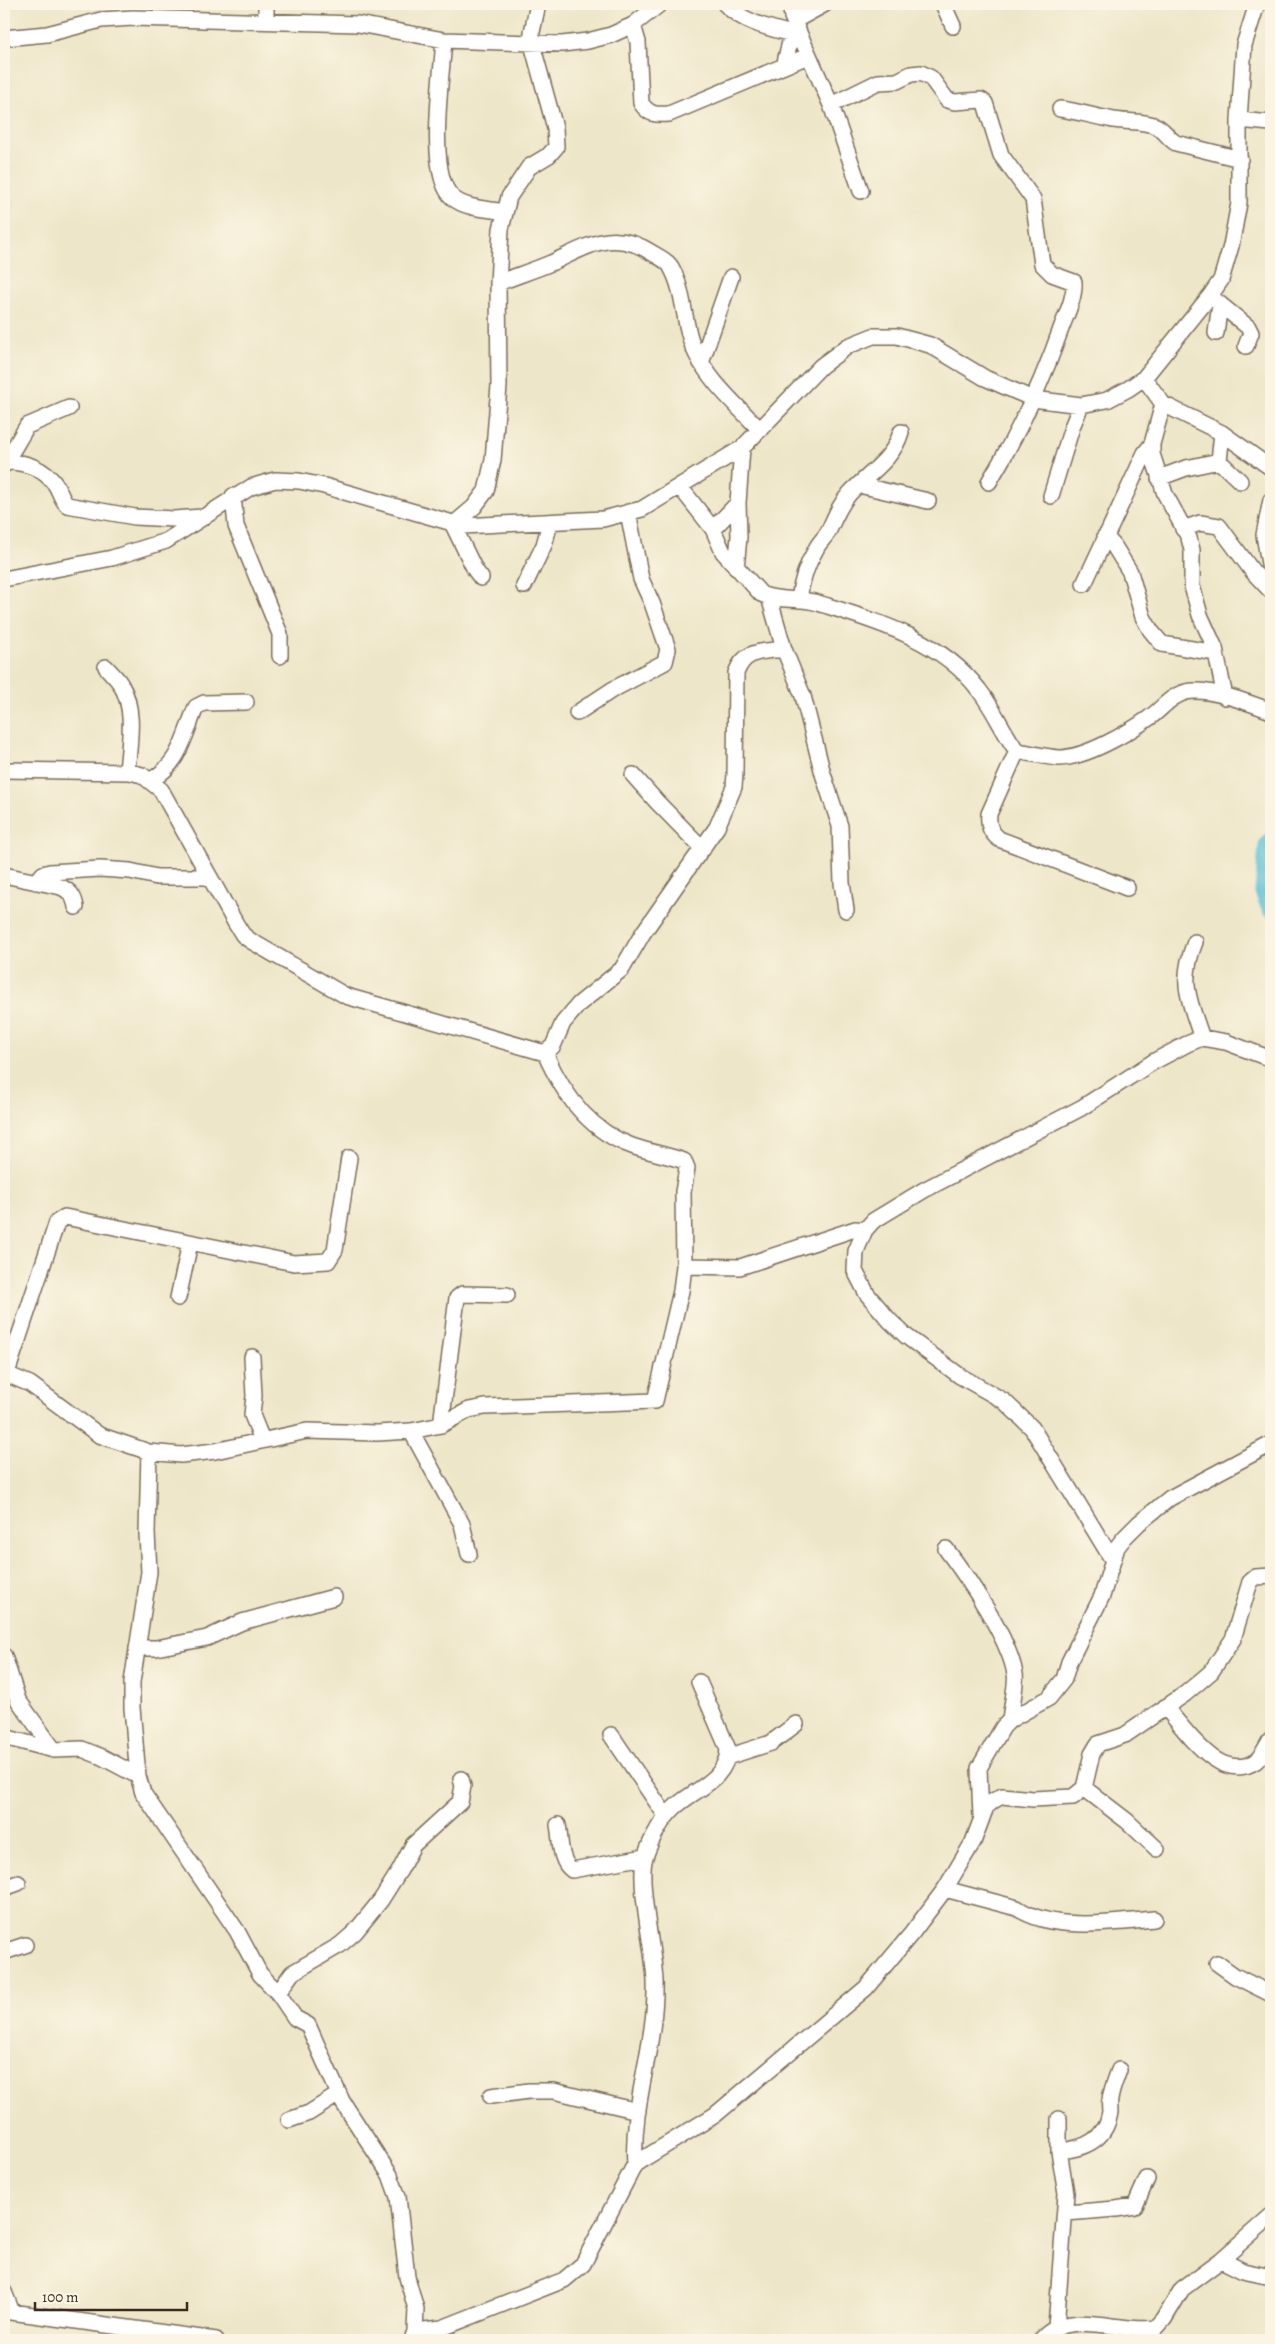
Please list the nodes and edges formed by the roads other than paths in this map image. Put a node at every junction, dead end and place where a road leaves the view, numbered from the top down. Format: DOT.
graph roads {
  1 [pos="266,4"];
  2 [pos="538,4"];
  3 [pos="660,4"];
  4 [pos="726,4"];
  5 [pos="790,4"];
  6 [pos="826,4"];
  7 [pos="943,4"];
  8 [pos="1257,4"];
  9 [pos="266,21"];
  10 [pos="633,25"];
  11 [pos="954,26"];
  12 [pos="795,30"];
  13 [pos="4,38"];
  14 [pos="444,40"];
  15 [pos="532,44"];
  16 [pos="808,56"];
  17 [pos="784,66"];
  18 [pos="831,105"];
  19 [pos="1060,109"];
  20 [pos="1239,120"];
  21 [pos="1271,123"];
  22 [pos="1240,159"];
  23 [pos="861,192"];
  24 [pos="505,212"];
  25 [pos="731,277"];
  26 [pos="498,283"];
  27 [pos="1215,300"];
  28 [pos="1216,333"];
  29 [pos="1246,346"];
  30 [pos="701,362"];
  31 [pos="1144,378"];
  32 [pos="1033,399"];
  33 [pos="1163,404"];
  34 [pos="1081,405"];
  35 [pos="69,408"];
  36 [pos="760,430"];
  37 [pos="901,432"];
  38 [pos="1222,433"];
  39 [pos="1152,444"];
  40 [pos="742,448"];
  41 [pos="1219,461"];
  42 [pos="5,464"];
  43 [pos="1271,468"];
  44 [pos="1159,478"];
  45 [pos="1240,481"];
  46 [pos="989,482"];
  47 [pos="859,485"];
  48 [pos="680,487"];
  49 [pos="233,496"];
  50 [pos="1051,496"];
  51 [pos="1271,500"];
  52 [pos="928,501"];
  53 [pos="738,503"];
  54 [pos="628,512"];
  55 [pos="202,517"];
  56 [pos="453,523"];
  57 [pos="550,523"];
  58 [pos="714,529"];
  59 [pos="1183,529"];
  60 [pos="1105,536"];
  61 [pos="736,568"];
  62 [pos="1271,575"];
  63 [pos="481,578"];
  64 [pos="4,579"];
  65 [pos="1084,584"];
  66 [pos="524,586"];
  67 [pos="1271,591"];
  68 [pos="769,597"];
  69 [pos="799,600"];
  70 [pos="784,648"];
  71 [pos="1216,653"];
  72 [pos="280,656"];
  73 [pos="106,667"];
  74 [pos="1226,697"];
  75 [pos="246,702"];
  76 [pos="1271,711"];
  77 [pos="577,713"];
  78 [pos="1017,751"];
  79 [pos="4,770"];
  80 [pos="127,772"];
  81 [pos="633,775"];
  82 [pos="151,780"];
  83 [pos="703,849"];
  84 [pos="4,875"];
  85 [pos="210,877"];
  86 [pos="36,882"];
  87 [pos="1127,888"];
  88 [pos="76,907"];
  89 [pos="846,910"];
  90 [pos="1196,942"];
  91 [pos="1202,1038"];
  92 [pos="546,1052"];
  93 [pos="1271,1059"];
  94 [pos="349,1158"];
  95 [pos="865,1230"];
  96 [pos="190,1243"];
  97 [pos="684,1266"];
  98 [pos="507,1295"];
  99 [pos="178,1298"];
  100 [pos="252,1357"];
  101 [pos="5,1373"];
  102 [pos="441,1425"];
  103 [pos="411,1431"];
  104 [pos="262,1440"];
  105 [pos="1271,1444"];
  106 [pos="149,1452"];
  107 [pos="946,1549"];
  108 [pos="469,1554"];
  109 [pos="1112,1559"];
  110 [pos="1271,1576"];
  111 [pos="334,1597"];
  112 [pos="137,1648"];
  113 [pos="4,1656"];
  114 [pos="699,1682"];
  115 [pos="1165,1707"];
  116 [pos="1010,1720"];
  117 [pos="796,1724"];
  118 [pos="611,1735"];
  119 [pos="4,1737"];
  120 [pos="1271,1739"];
  121 [pos="54,1750"];
  122 [pos="728,1757"];
  123 [pos="138,1776"];
  124 [pos="460,1779"];
  125 [pos="1084,1788"];
  126 [pos="666,1816"];
  127 [pos="981,1816"];
  128 [pos="558,1825"];
  129 [pos="1157,1849"];
  130 [pos="645,1857"];
  131 [pos="945,1889"];
  132 [pos="1154,1919"];
  133 [pos="25,1945"];
  134 [pos="4,1952"];
  135 [pos="1217,1963"];
  136 [pos="278,1993"];
  137 [pos="1271,1994"];
  138 [pos="1118,2070"];
  139 [pos="339,2094"];
  140 [pos="491,2096"];
  141 [pos="638,2111"];
  142 [pos="289,2120"];
  143 [pos="1059,2120"];
  144 [pos="1059,2151"];
  145 [pos="635,2164"];
  146 [pos="1147,2179"];
  147 [pos="1066,2213"];
  148 [pos="1271,2216"];
  149 [pos="1221,2260"];
  150 [pos="1271,2277"];
  151 [pos="4,2292"];
  152 [pos="8,2312"];
  153 [pos="1056,2328"];
  154 [pos="1156,2328"];
  155 [pos="414,2336"];
  156 [pos="216,2340"];
  157 [pos="1042,2340"];
  158 [pos="1165,2340"];
  1 -- 9 [label="street"];
  2 -- 15 [label="street"];
  3 -- 10 [label="street"];
  4 -- 12 [label="street"];
  5 -- 12 [label="street"];
  6 -- 12 [label="street"];
  7 -- 11 [label="street"];
  8 -- 20 [label="street"];
  9 -- 13 [label="street"];
  9 -- 14 [label="street"];
  10 -- 15 [label="street"];
  10 -- 17 [label="street"];
  12 -- 16 [label="street"];
  12 -- 17 [label="street"];
  14 -- 15 [label="street"];
  14 -- 24 [label="street"];
  15 -- 24 [label="street"];
  16 -- 17 [label="street"];
  16 -- 18 [label="street"];
  18 -- 23 [label="street"];
  18 -- 32 [label="street"];
  19 -- 22 [label="street"];
  20 -- 21 [label="street"];
  20 -- 22 [label="street"];
  22 -- 27 [label="street"];
  24 -- 26 [label="street"];
  25 -- 30 [label="street"];
  26 -- 30 [label="street"];
  26 -- 56 [label="street"];
  27 -- 28 [label="street"];
  27 -- 29 [label="street"];
  27 -- 31 [label="street"];
  30 -- 36 [label="street"];
  31 -- 33 [label="street"];
  31 -- 34 [label="street"];
  32 -- 34 [label="street"];
  32 -- 36 [label="street"];
  32 -- 46 [label="street"];
  33 -- 38 [label="street"];
  33 -- 39 [label="street"];
  34 -- 50 [label="street"];
  35 -- 42 [label="street"];
  36 -- 40 [label="street"];
  37 -- 47 [label="street"];
  38 -- 41 [label="street"];
  38 -- 43 [label="street"];
  39 -- 44 [label="street"];
  39 -- 60 [label="street"];
  40 -- 48 [label="street"];
  40 -- 53 [label="street"];
  41 -- 44 [label="street"];
  41 -- 45 [label="street"];
  42 -- 55 [label="street"];
  44 -- 59 [label="street"];
  47 -- 52 [label="street"];
  47 -- 69 [label="street"];
  48 -- 54 [label="street"];
  48 -- 58 [label="street"];
  49 -- 55 [label="street"];
  49 -- 56 [label="street"];
  49 -- 72 [label="street"];
  51 -- 62 [label="street"];
  53 -- 58 [label="street"];
  53 -- 61 [label="street"];
  54 -- 57 [label="street"];
  54 -- 77 [label="street"];
  55 -- 64 [label="street"];
  56 -- 57 [label="street"];
  56 -- 63 [label="street"];
  57 -- 66 [label="street"];
  58 -- 61 [label="street"];
  59 -- 67 [label="street"];
  59 -- 71 [label="street"];
  60 -- 65 [label="street"];
  60 -- 71 [label="street"];
  61 -- 68 [label="street"];
  68 -- 69 [label="street"];
  68 -- 70 [label="street"];
  69 -- 78 [label="street"];
  70 -- 83 [label="street"];
  70 -- 89 [label="street"];
  71 -- 74 [label="street"];
  73 -- 80 [label="street"];
  74 -- 76 [label="street"];
  74 -- 78 [label="street"];
  75 -- 82 [label="street"];
  78 -- 87 [label="street"];
  79 -- 80 [label="street"];
  80 -- 82 [label="street"];
  81 -- 83 [label="street"];
  82 -- 85 [label="street"];
  83 -- 92 [label="street"];
  84 -- 86 [label="street"];
  85 -- 86 [label="street"];
  85 -- 92 [label="street"];
  86 -- 88 [label="street"];
  90 -- 91 [label="street"];
  91 -- 93 [label="street"];
  91 -- 95 [label="street"];
  92 -- 97 [label="street"];
  94 -- 96 [label="street"];
  95 -- 97 [label="street"];
  95 -- 109 [label="street"];
  96 -- 99 [label="street"];
  96 -- 101 [label="street"];
  97 -- 102 [label="street"];
  98 -- 102 [label="street"];
  100 -- 104 [label="street"];
  101 -- 106 [label="street"];
  102 -- 103 [label="street"];
  103 -- 104 [label="street"];
  103 -- 108 [label="street"];
  104 -- 106 [label="street"];
  105 -- 109 [label="street"];
  106 -- 112 [label="street"];
  107 -- 116 [label="street"];
  109 -- 116 [label="street"];
  110 -- 115 [label="street"];
  111 -- 112 [label="street"];
  112 -- 123 [label="street"];
  113 -- 121 [label="street"];
  114 -- 122 [label="street"];
  115 -- 120 [label="street"];
  115 -- 125 [label="street"];
  116 -- 127 [label="street"];
  117 -- 122 [label="street"];
  118 -- 126 [label="street"];
  119 -- 121 [label="street"];
  121 -- 123 [label="street"];
  122 -- 126 [label="street"];
  123 -- 136 [label="street"];
  124 -- 136 [label="street"];
  125 -- 127 [label="street"];
  125 -- 129 [label="street"];
  126 -- 130 [label="street"];
  127 -- 131 [label="street"];
  128 -- 130 [label="street"];
  130 -- 141 [label="street"];
  131 -- 132 [label="street"];
  131 -- 145 [label="street"];
  133 -- 134 [label="street"];
  135 -- 137 [label="street"];
  136 -- 139 [label="street"];
  138 -- 144 [label="street"];
  139 -- 142 [label="street"];
  139 -- 155 [label="street"];
  140 -- 141 [label="street"];
  141 -- 145 [label="street"];
  143 -- 144 [label="street"];
  144 -- 147 [label="street"];
  145 -- 155 [label="street"];
  146 -- 147 [label="street"];
  147 -- 153 [label="street"];
  148 -- 149 [label="street"];
  149 -- 150 [label="street"];
  149 -- 154 [label="street"];
  151 -- 152 [label="street"];
  152 -- 156 [label="street"];
  153 -- 154 [label="street"];
  153 -- 157 [label="street"];
  154 -- 158 [label="street"];
}
